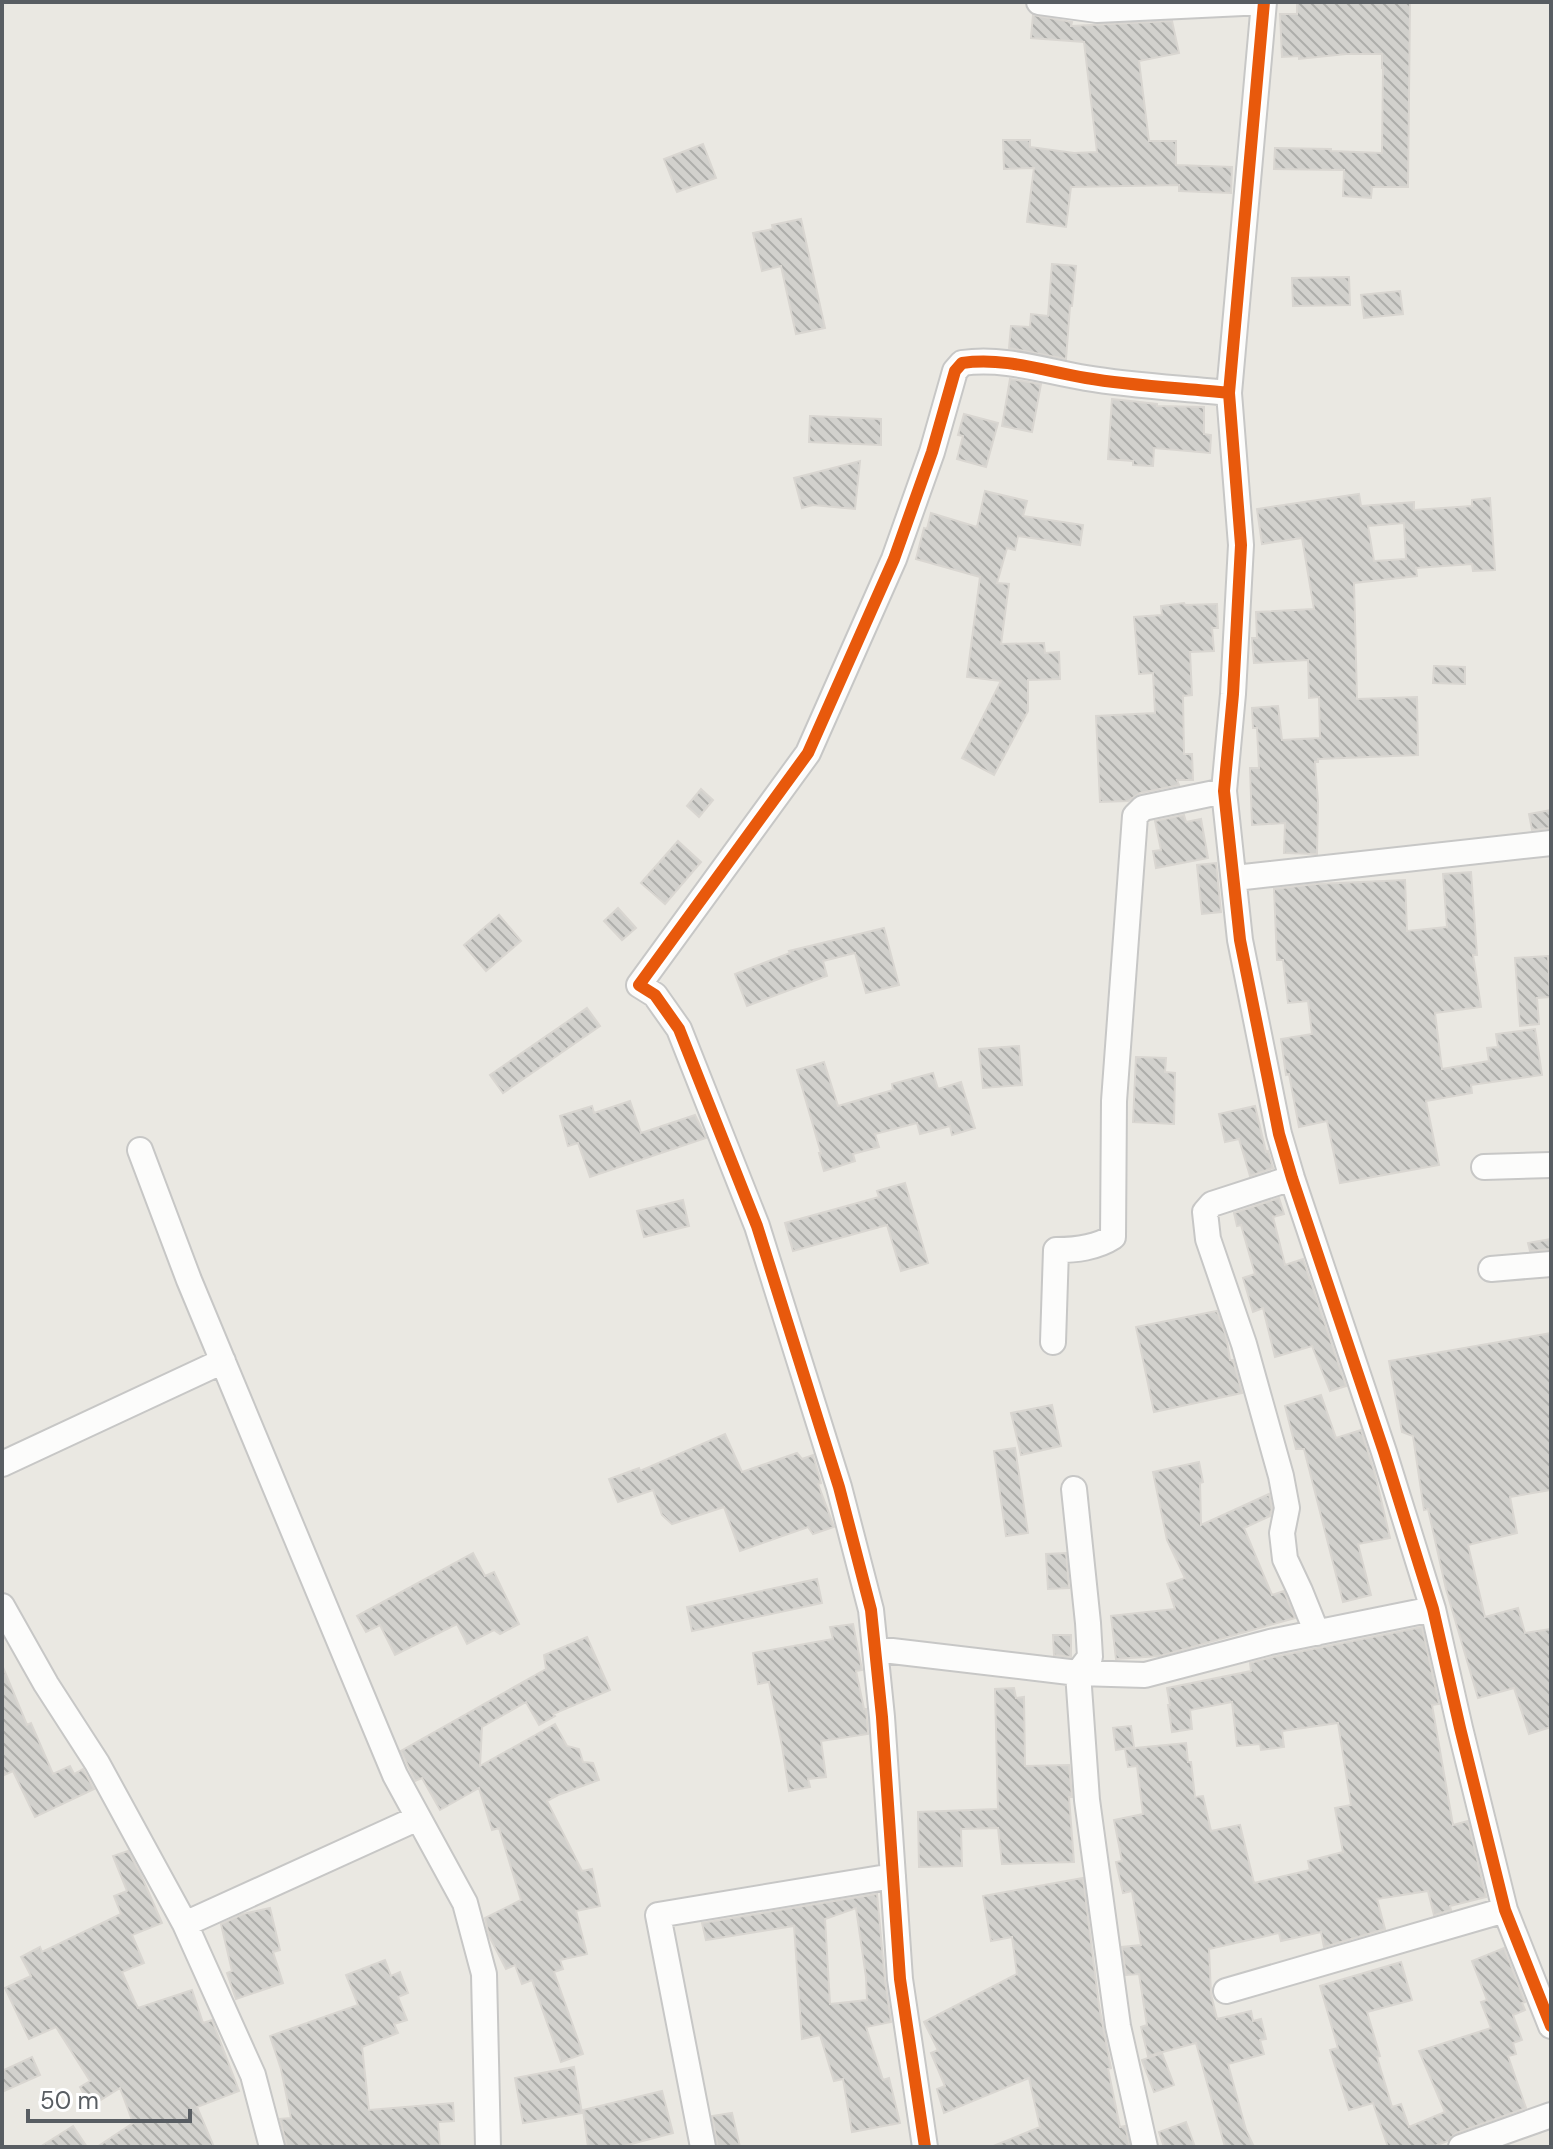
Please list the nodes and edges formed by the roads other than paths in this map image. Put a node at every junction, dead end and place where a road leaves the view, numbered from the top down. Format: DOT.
graph roads {
  1 [pos="1039,2"];
  2 [pos="1264,2"];
  3 [pos="1229,393"];
  4 [pos="1224,791"];
  5 [pos="1551,843"];
  6 [pos="1235,878"];
  7 [pos="140,1150"];
  8 [pos="1551,1165"];
  9 [pos="1484,1167"];
  10 [pos="1292,1178"];
  11 [pos="1551,1264"];
  12 [pos="1491,1269"];
  13 [pos="1053,1342"];
  14 [pos="223,1361"];
  15 [pos="2,1464"];
  16 [pos="1074,1489"];
  17 [pos="2,1606"];
  18 [pos="1433,1609"];
  19 [pos="1317,1633"];
  20 [pos="875,1649"];
  21 [pos="1078,1673"];
  22 [pos="418,1818"];
  23 [pos="893,1876"];
  24 [pos="1505,1910"];
  25 [pos="185,1924"];
  26 [pos="1226,1991"];
  27 [pos="1551,2026"];
  28 [pos="1551,2115"];
  29 [pos="272,2147"];
  30 [pos="488,2147"];
  31 [pos="703,2147"];
  32 [pos="925,2147"];
  33 [pos="1145,2147"];
  34 [pos="1461,2147"];
  1 -- 2 [label="street"];
  2 -- 3 [label="street"];
  3 -- 4 [label="street"];
  3 -- 20 [label="street"];
  4 -- 6 [label="street"];
  4 -- 13 [label="street"];
  5 -- 6 [label="street"];
  6 -- 10 [label="street"];
  7 -- 14 [label="street"];
  8 -- 9 [label="street"];
  10 -- 18 [label="street"];
  10 -- 19 [label="street"];
  11 -- 12 [label="street"];
  14 -- 15 [label="street"];
  14 -- 22 [label="street"];
  16 -- 21 [label="street"];
  17 -- 25 [label="street"];
  18 -- 19 [label="street"];
  18 -- 24 [label="street"];
  19 -- 21 [label="street"];
  20 -- 21 [label="street"];
  20 -- 23 [label="street"];
  21 -- 33 [label="street"];
  22 -- 25 [label="street"];
  22 -- 30 [label="street"];
  23 -- 31 [label="street"];
  23 -- 32 [label="street"];
  24 -- 26 [label="street"];
  24 -- 27 [label="street"];
  25 -- 29 [label="street"];
  28 -- 34 [label="street"];
}
